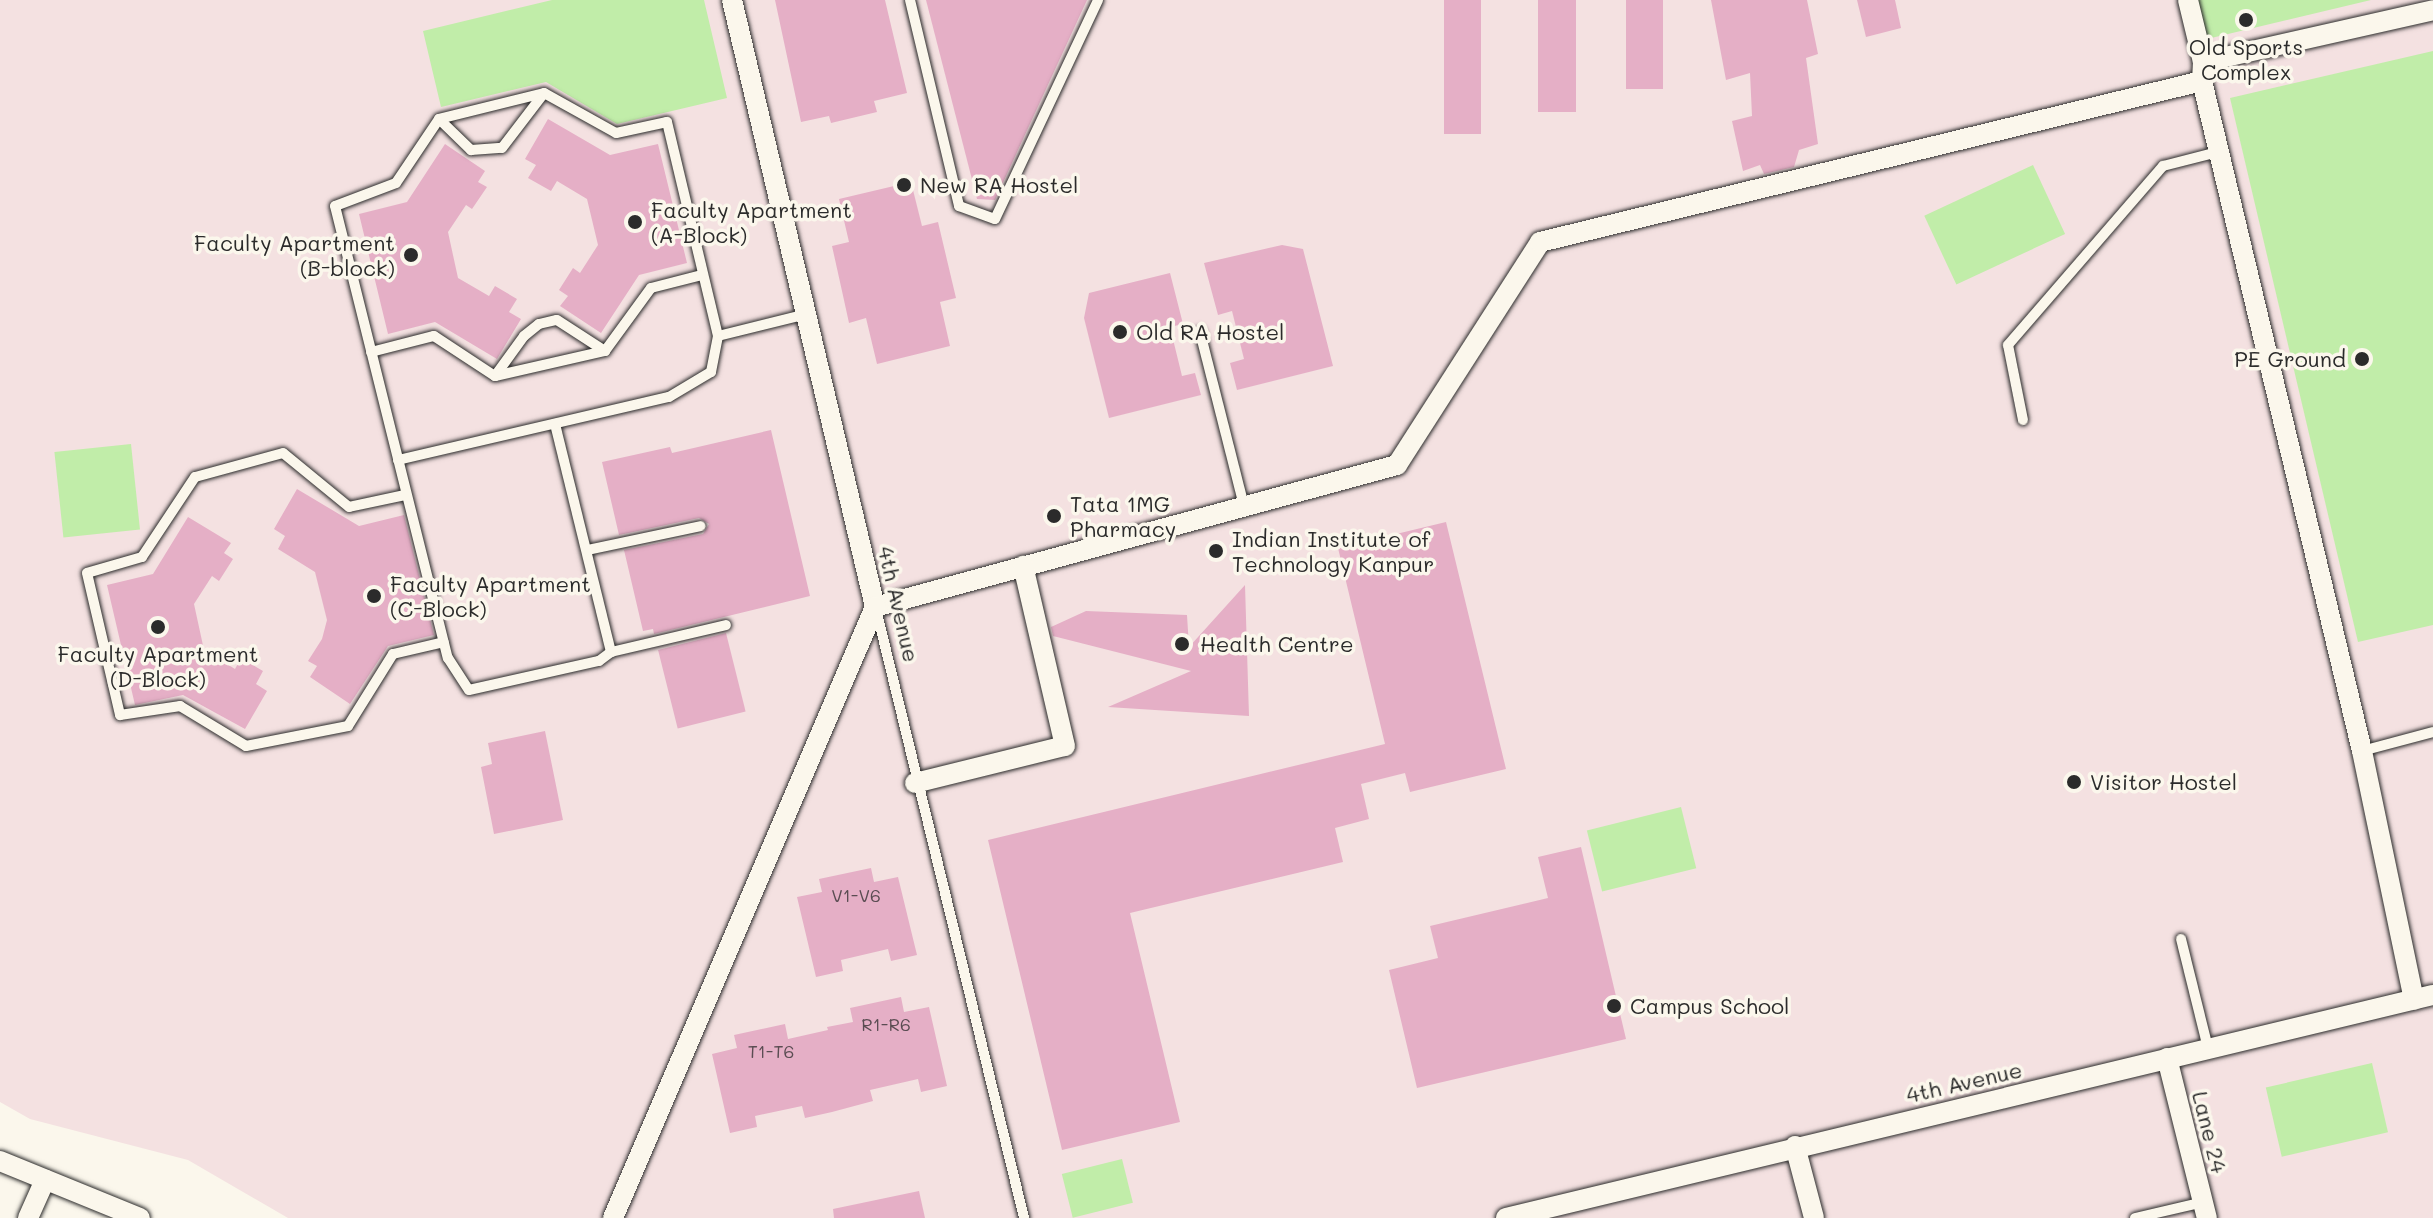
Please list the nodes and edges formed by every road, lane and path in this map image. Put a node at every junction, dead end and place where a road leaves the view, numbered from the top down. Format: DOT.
graph roads {
  1 [pos="732,0"];
  2 [pos="910,0"];
  3 [pos="1098,0"];
  4 [pos="2188,0"];
  5 [pos="2433,10"];
  6 [pos="2202,71"];
  7 [pos="544,93"];
  8 [pos="439,119"];
  9 [pos="2218,152"];
  10 [pos="702,275"];
  11 [pos="807,314"];
  12 [pos="1200,332"];
  13 [pos="718,336"];
  14 [pos="605,351"];
  15 [pos="371,352"];
  16 [pos="495,376"];
  17 [pos="2023,420"];
  18 [pos="555,424"];
  19 [pos="398,460"];
  20 [pos="405,495"];
  21 [pos="1244,506"];
  22 [pos="701,526"];
  23 [pos="587,550"];
  24 [pos="1023,566"];
  25 [pos="875,607"];
  26 [pos="726,625"];
  27 [pos="444,642"];
  28 [pos="611,652"];
  29 [pos="2433,732"];
  30 [pos="2362,751"];
  31 [pos="915,783"];
  32 [pos="2181,939"];
  33 [pos="2423,997"];
  34 [pos="2208,1048"];
  35 [pos="2167,1058"];
  36 [pos="1795,1146"];
  37 [pos="0,1161"];
  38 [pos="45,1180"];
  39 [pos="2205,1210"];
  40 [pos="28,1218"];
  41 [pos="140,1218"];
  42 [pos="613,1218"];
  43 [pos="1024,1218"];
  44 [pos="1506,1218"];
  45 [pos="1814,1218"];
  46 [pos="2135,1218"];
  1 -- 11 [label="street, 4th Avenue"];
  2 -- 3 [label="lane"];
  4 -- 6 [label="street"];
  5 -- 6 [label="street"];
  6 -- 9 [label="street"];
  6 -- 21 [label="street"];
  7 -- 8 [label="lane"];
  7 -- 8 [label="lane"];
  7 -- 10 [label="lane"];
  8 -- 15 [label="lane"];
  9 -- 17 [label="lane"];
  9 -- 30 [label="street"];
  10 -- 13 [label="lane"];
  10 -- 14 [label="lane"];
  11 -- 13 [label="lane"];
  11 -- 25 [label="street, 4th Avenue"];
  12 -- 21 [label="lane"];
  13 -- 18 [label="lane"];
  14 -- 16 [label="lane"];
  14 -- 16 [label="lane"];
  15 -- 16 [label="lane"];
  15 -- 19 [label="lane"];
  18 -- 19 [label="lane"];
  18 -- 23 [label="lane"];
  19 -- 20 [label="lane"];
  20 -- 27 [label="lane"];
  20 -- 27 [label="lane"];
  21 -- 24 [label="street"];
  22 -- 23 [label="lane"];
  23 -- 28 [label="lane"];
  24 -- 25 [label="street"];
  24 -- 31 [label="street"];
  25 -- 31 [label="lane, 4th Avenue"];
  25 -- 42 [label="street"];
  26 -- 28 [label="lane"];
  27 -- 28 [label="lane"];
  29 -- 30 [label="lane"];
  30 -- 33 [label="street"];
  31 -- 43 [label="lane, 4th Avenue"];
  32 -- 34 [label="lane"];
  33 -- 34 [label="street, 4th Avenue"];
  34 -- 35 [label="street, 4th Avenue"];
  35 -- 36 [label="street, 4th Avenue"];
  35 -- 39 [label="street, Lane 24"];
  36 -- 44 [label="street, 4th Avenue"];
  36 -- 45 [label="street"];
  37 -- 38 [label="street"];
  38 -- 40 [label="street"];
  38 -- 41 [label="street"];
  39 -- 46 [label="lane"];
}
